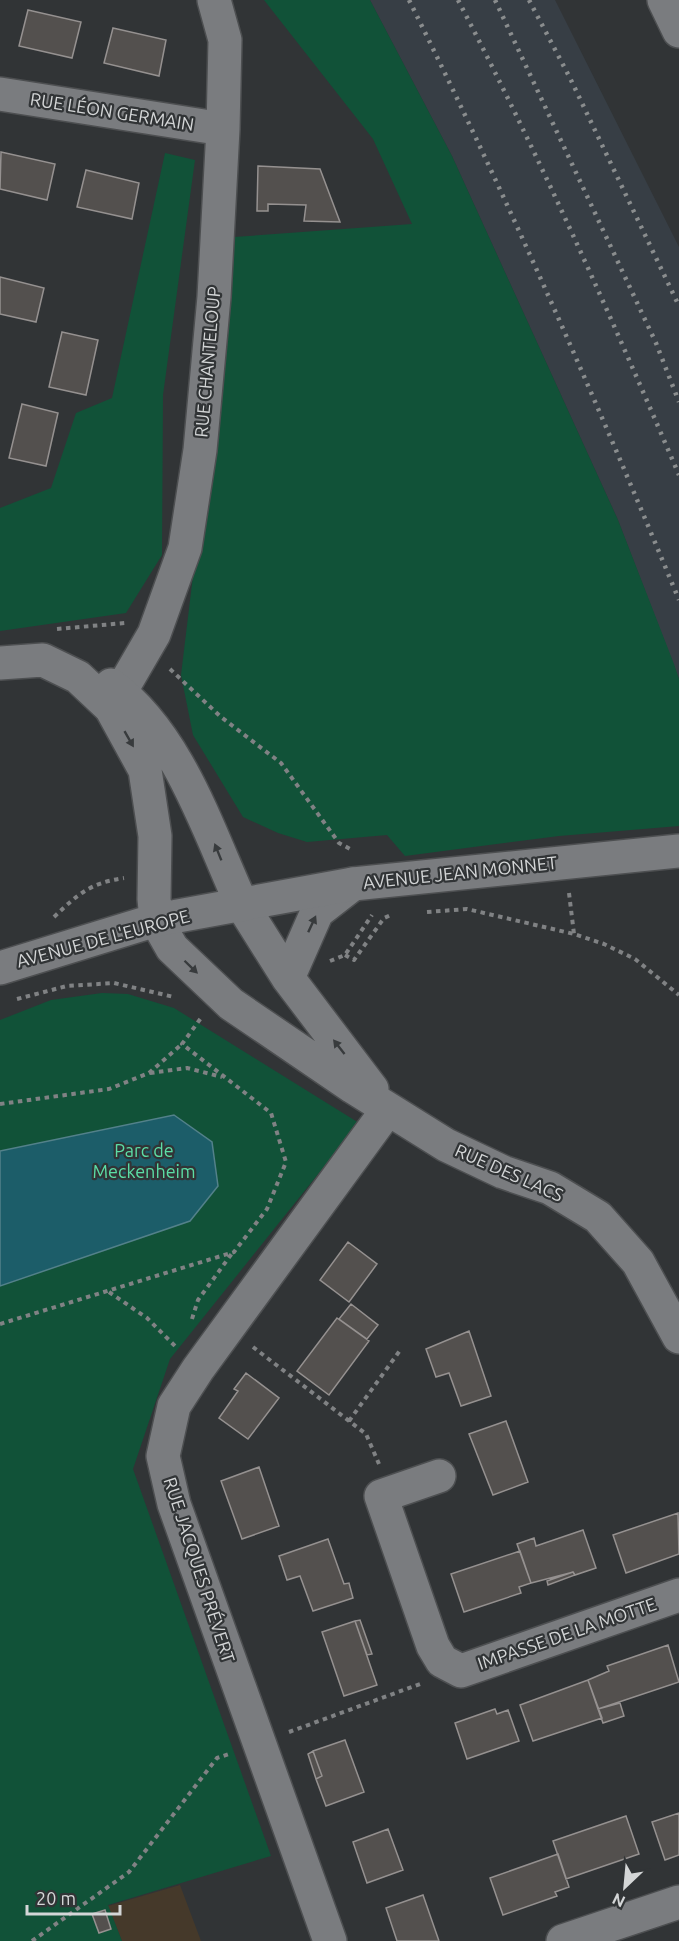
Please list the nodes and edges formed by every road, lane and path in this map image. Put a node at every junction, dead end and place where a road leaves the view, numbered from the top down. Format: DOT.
graph roads {
  1 [pos="214,0"];
  2 [pos="664,0"];
  3 [pos="679,31"];
  4 [pos="0,94"];
  5 [pos="223,129"];
  6 [pos="52,630"];
  7 [pos="154,634"];
  8 [pos="0,663"];
  9 [pos="115,700"];
  10 [pos="679,851"];
  11 [pos="356,852"];
  12 [pos="124,878"];
  13 [pos="354,884"];
  14 [pos="567,886"];
  15 [pos="242,905"];
  16 [pos="376,910"];
  17 [pos="425,912"];
  18 [pos="404,914"];
  19 [pos="156,920"];
  20 [pos="51,926"];
  21 [pos="574,934"];
  22 [pos="0,968"];
  23 [pos="288,978"];
  24 [pos="679,995"];
  25 [pos="11,1000"];
  26 [pos="183,1002"];
  27 [pos="204,1012"];
  28 [pos="182,1044"];
  29 [pos="149,1073"];
  30 [pos="225,1078"];
  31 [pos="0,1104"];
  32 [pos="388,1109"];
  33 [pos="234,1252"];
  34 [pos="108,1292"];
  35 [pos="192,1321"];
  36 [pos="0,1324"];
  37 [pos="228,1328"];
  38 [pos="679,1337"];
  39 [pos="401,1349"];
  40 [pos="198,1369"];
  41 [pos="349,1421"];
  42 [pos="439,1476"];
  43 [pos="391,1493"];
  44 [pos="679,1595"];
  45 [pos="442,1661"];
  46 [pos="258,1744"];
  47 [pos="679,1902"];
  48 [pos="32,1941"];
  49 [pos="330,1941"];
  50 [pos="563,1941"];
  1 -- 5 [label="street, RUE CHANTELOUP"];
  2 -- 3 [label="street"];
  4 -- 5 [label="street, RUE LÉON GERMAIN"];
  5 -- 7 [label="street, RUE CHANTELOUP"];
  6 -- 7 [label="path"];
  7 -- 9 [label="street, RUE CHANTELOUP"];
  7 -- 11 [label="path"];
  8 -- 9 [label="street"];
  15 -- 9 [label="street, RUE DES LACS, one-way"];
  9 -- 19 [label="street, one-way"];
  10 -- 13 [label="street, AVENUE JEAN MONNET"];
  12 -- 20 [label="path"];
  13 -- 15 [label="street, AVENUE JEAN MONNET"];
  23 -- 13 [label="street, one-way"];
  14 -- 21 [label="path"];
  15 -- 19 [label="street, AVENUE DE L'EUROPE"];
  15 -- 23 [label="street, RUE DES LACS"];
  16 -- 18 [label="path"];
  17 -- 21 [label="path"];
  19 -- 22 [label="street, AVENUE DE L'EUROPE"];
  19 -- 32 [label="street, RUE DES LACS, one-way"];
  21 -- 24 [label="path"];
  32 -- 23 [label="street, RUE DES LACS, one-way"];
  25 -- 26 [label="path"];
  27 -- 28 [label="path"];
  28 -- 29 [label="path"];
  28 -- 30 [label="path"];
  29 -- 30 [label="path"];
  29 -- 31 [label="path"];
  30 -- 33 [label="path"];
  32 -- 37 [label="street, RUE JACQUES PRÉVERT"];
  32 -- 38 [label="street, RUE DES LACS"];
  33 -- 34 [label="path"];
  33 -- 35 [label="path"];
  34 -- 36 [label="path"];
  34 -- 40 [label="path"];
  37 -- 40 [label="street, RUE JACQUES PRÉVERT"];
  37 -- 41 [label="path"];
  39 -- 41 [label="path"];
  40 -- 46 [label="street, RUE JACQUES PRÉVERT"];
  41 -- 43 [label="path"];
  42 -- 43 [label="street"];
  43 -- 45 [label="street"];
  44 -- 45 [label="street, IMPASSE DE LA MOTTE"];
  45 -- 46 [label="path"];
  46 -- 48 [label="path"];
  46 -- 49 [label="street, RUE JACQUES PRÉVERT"];
  47 -- 50 [label="street"];
}
